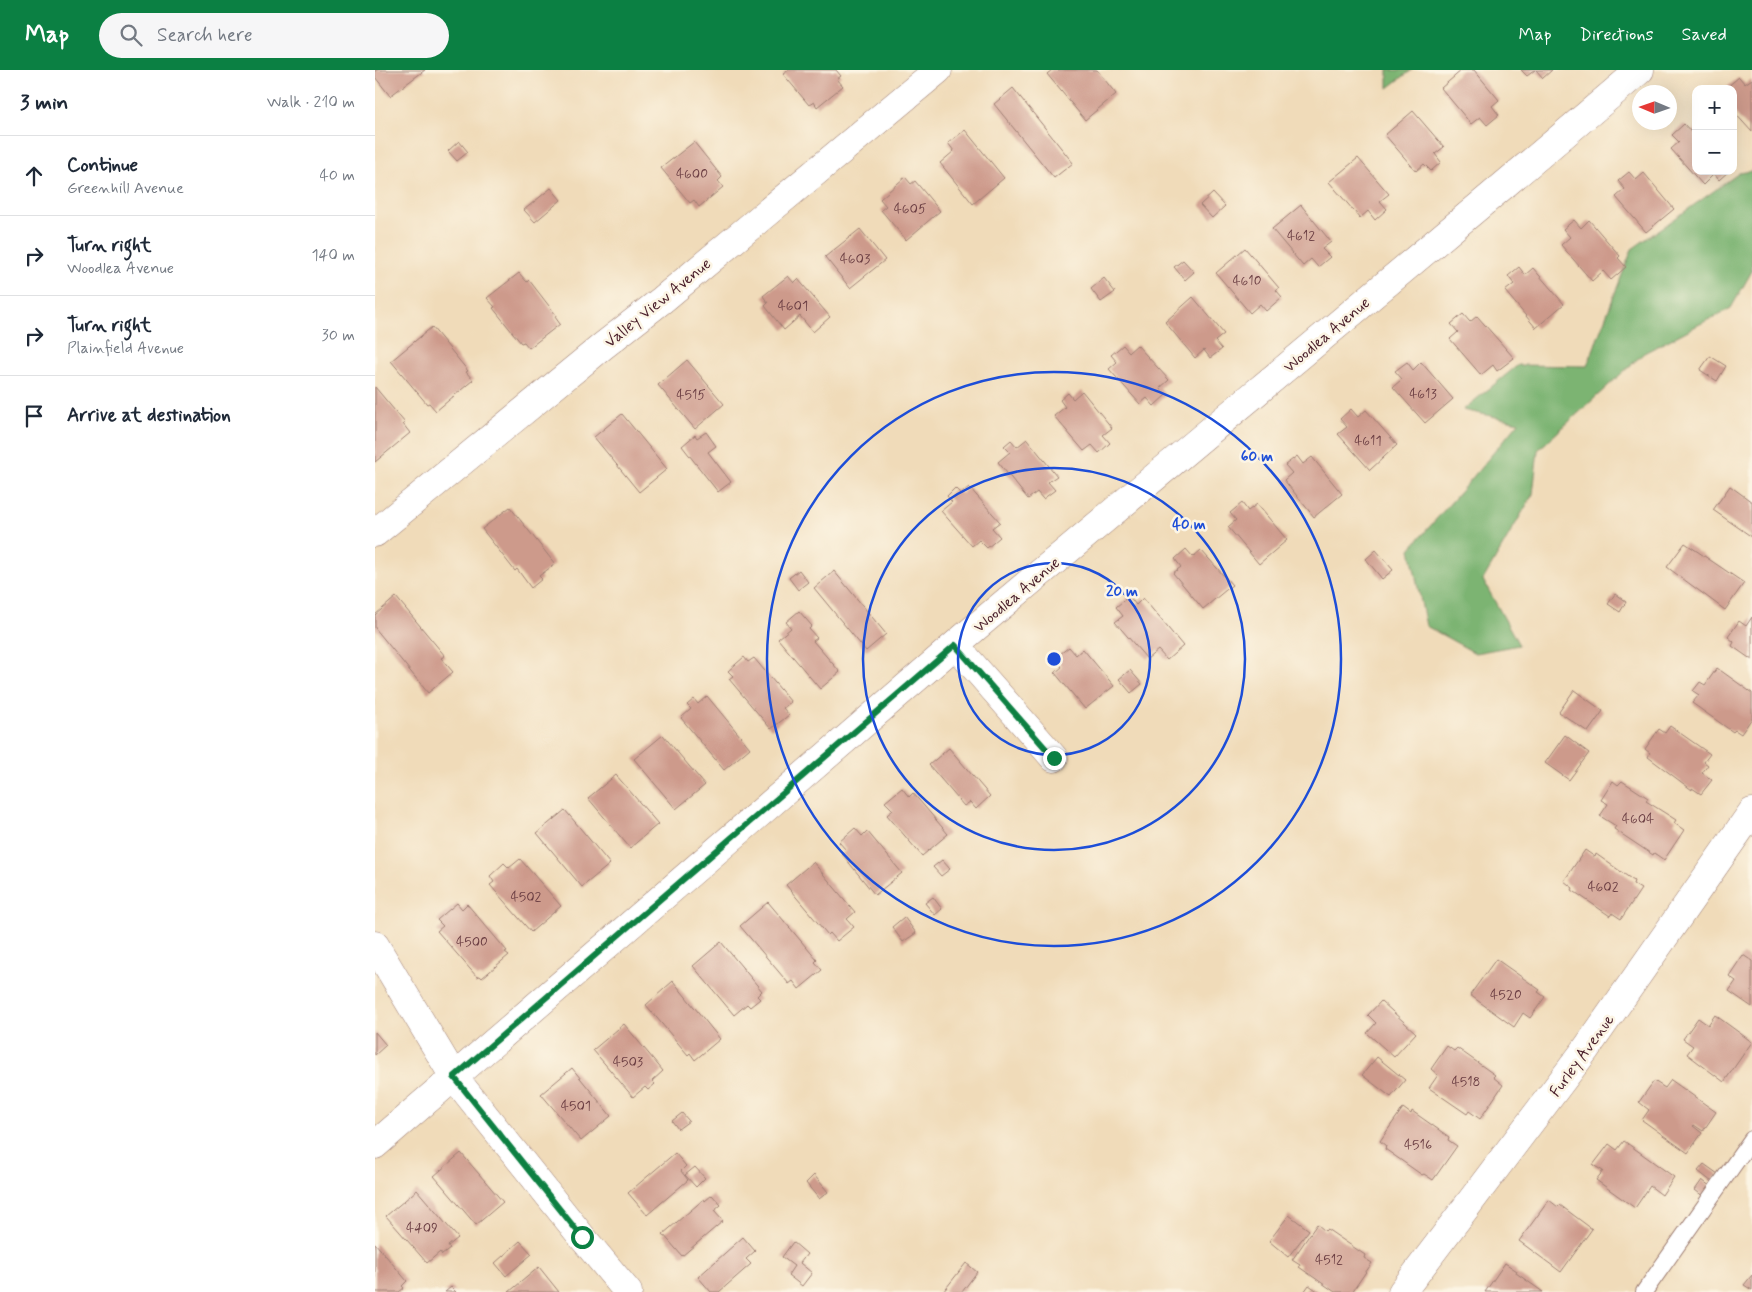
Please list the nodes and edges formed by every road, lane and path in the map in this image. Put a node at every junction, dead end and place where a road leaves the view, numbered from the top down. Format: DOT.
graph roads {
  1 [pos="938,70"];
  2 [pos="1640,70"];
  3 [pos="375,534"];
  4 [pos="955,645"];
  5 [pos="1054,758"];
  6 [pos="1752,812"];
  7 [pos="375,945"];
  8 [pos="454,1077"];
  9 [pos="1752,1139"];
  10 [pos="375,1146"];
  11 [pos="628,1292"];
  12 [pos="1403,1292"];
  13 [pos="1645,1292"];
  1 -- 3 [label="street, Valley View Avenue"];
  2 -- 4 [label="street, Woodlea Avenue"];
  4 -- 5 [label="street"];
  4 -- 8 [label="street, Woodlea Avenue"];
  6 -- 12 [label="street, Furley Avenue"];
  7 -- 8 [label="street"];
  8 -- 10 [label="street, Woodlea Avenue"];
  8 -- 11 [label="street"];
  9 -- 13 [label="lane"];
}
